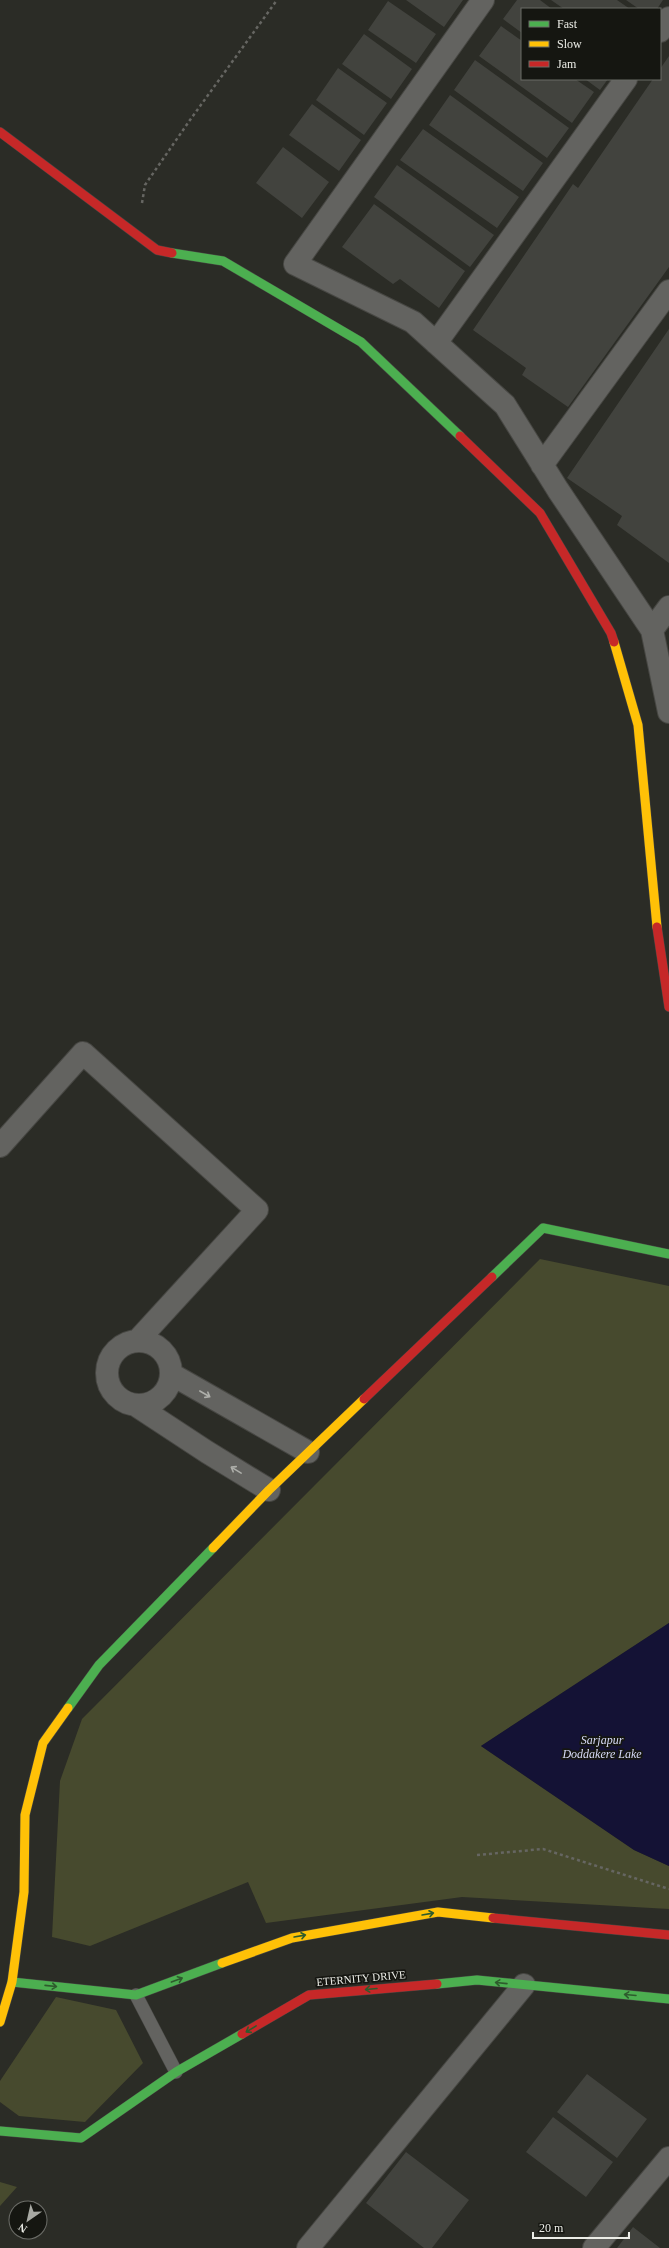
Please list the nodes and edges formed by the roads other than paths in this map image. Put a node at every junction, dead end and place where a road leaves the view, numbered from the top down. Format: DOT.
graph roads {
  1 [pos="483,0"];
  2 [pos="669,18"];
  3 [pos="661,30"];
  4 [pos="625,80"];
  5 [pos="0,132"];
  6 [pos="669,291"];
  7 [pos="436,343"];
  8 [pos="542,465"];
  9 [pos="669,607"];
  10 [pos="652,630"];
  11 [pos="669,712"];
  12 [pos="669,1007"];
  13 [pos="0,1146"];
  14 [pos="669,1254"];
  15 [pos="138,1340"];
  16 [pos="171,1374"];
  17 [pos="137,1406"];
  18 [pos="308,1452"];
  19 [pos="269,1490"];
  20 [pos="669,1936"];
  21 [pos="12,1982"];
  22 [pos="524,1985"];
  23 [pos="136,1995"];
  24 [pos="669,1998"];
  25 [pos="0,2022"];
  26 [pos="176,2072"];
  27 [pos="0,2131"];
  28 [pos="669,2158"];
  29 [pos="308,2248"];
  30 [pos="594,2248"];
  1 -- 7 [label="street"];
  2 -- 3 [label="street"];
  4 -- 7 [label="street"];
  5 -- 12 [label="street"];
  6 -- 8 [label="street"];
  7 -- 8 [label="street"];
  8 -- 10 [label="street"];
  9 -- 10 [label="street"];
  10 -- 11 [label="street"];
  13 -- 15 [label="street"];
  14 -- 18 [label="street"];
  15 -- 16 [label="street"];
  15 -- 17 [label="street"];
  16 -- 17 [label="street"];
  16 -- 18 [label="street, one-way"];
  19 -- 17 [label="street, one-way"];
  18 -- 19 [label="street"];
  19 -- 21 [label="street"];
  23 -- 20 [label="street, one-way"];
  21 -- 23 [label="street, one-way"];
  21 -- 25 [label="street"];
  24 -- 22 [label="street, ETERNITY DRIVE, one-way"];
  22 -- 26 [label="street, ETERNITY DRIVE, one-way"];
  22 -- 29 [label="street"];
  23 -- 26 [label="lane"];
  26 -- 27 [label="street, ETERNITY DRIVE"];
  28 -- 30 [label="street"];
}
